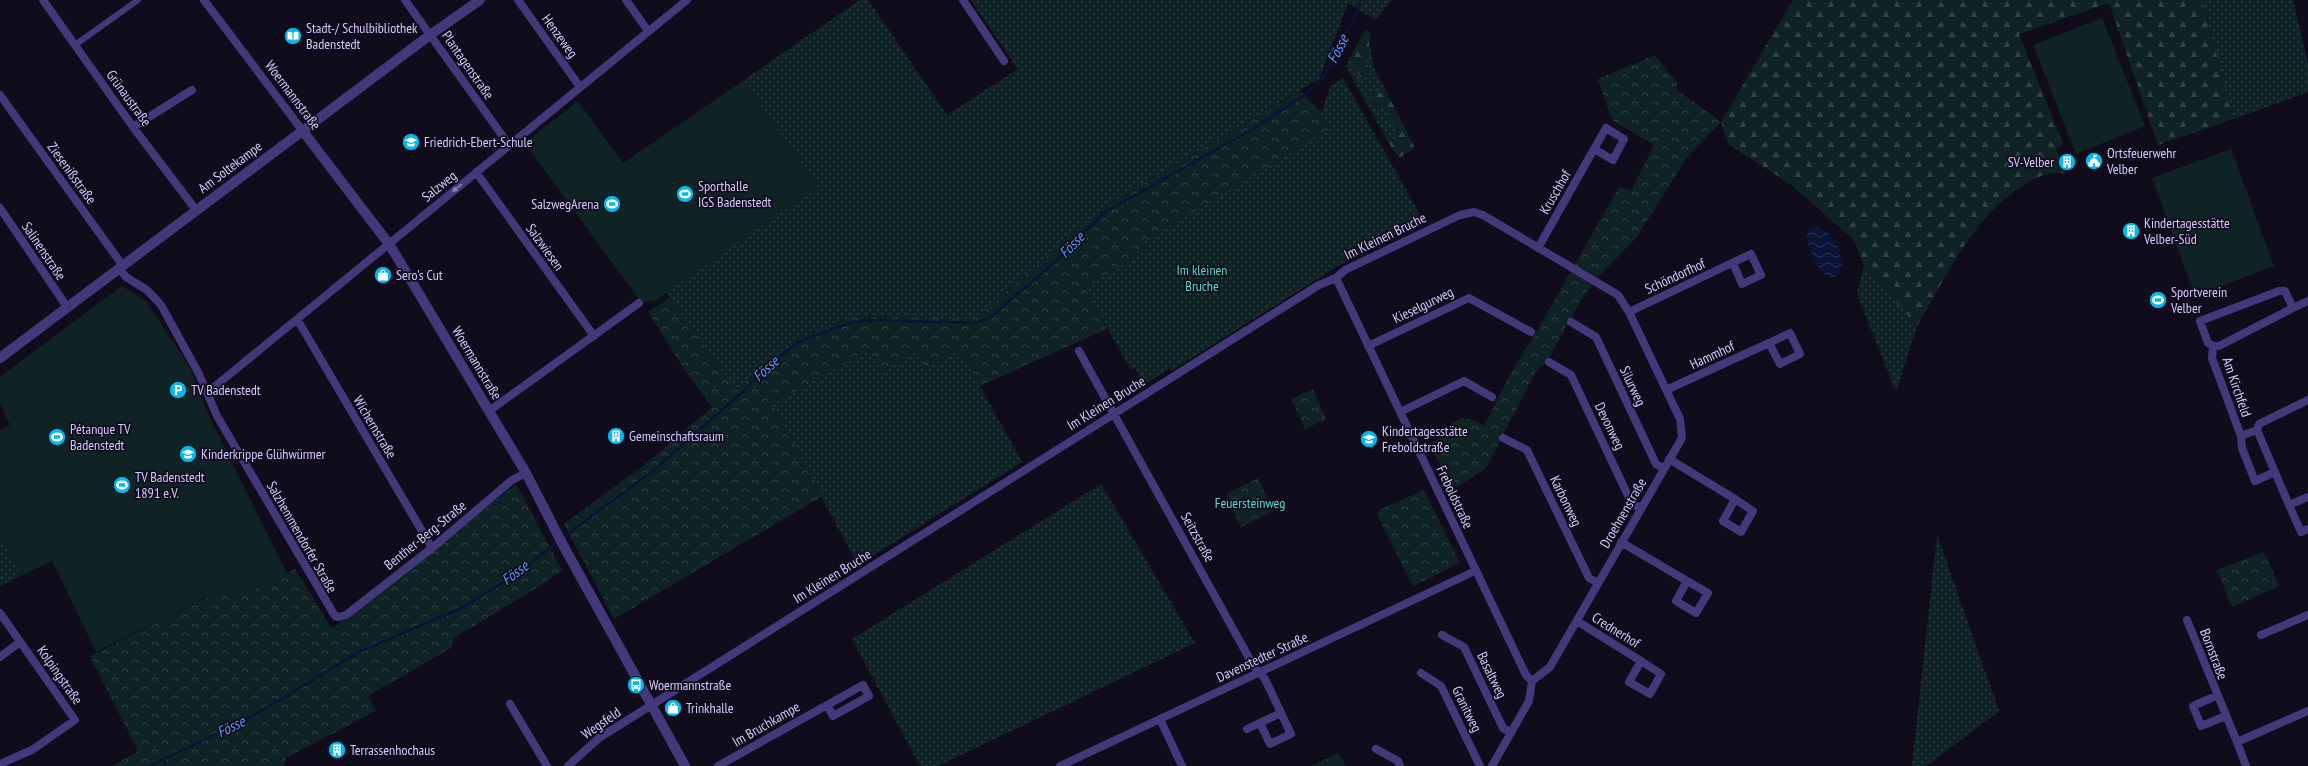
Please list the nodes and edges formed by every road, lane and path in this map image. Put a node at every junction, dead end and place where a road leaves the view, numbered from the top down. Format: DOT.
graph roads {
  1 [pos="43,0"];
  2 [pos="138,0"];
  3 [pos="204,0"];
  4 [pos="405,0"];
  5 [pos="480,0"];
  6 [pos="518,0"];
  7 [pos="626,0"];
  8 [pos="687,0"];
  9 [pos="963,0"];
  10 [pos="648,31"];
  11 [pos="430,35"];
  12 [pos="75,44"];
  13 [pos="1004,61"];
  14 [pos="580,87"];
  15 [pos="192,90"];
  16 [pos="0,95"];
  17 [pos="133,126"];
  18 [pos="302,130"];
  19 [pos="509,145"];
  20 [pos="1594,149"];
  21 [pos="476,172"];
  22 [pos="0,208"];
  23 [pos="196,210"];
  24 [pos="389,244"];
  25 [pos="1538,248"];
  26 [pos="1733,263"];
  27 [pos="121,267"];
  28 [pos="1588,276"];
  29 [pos="1336,278"];
  30 [pos="2308,301"];
  31 [pos="639,303"];
  32 [pos="67,308"];
  33 [pos="2293,308"];
  34 [pos="1629,312"];
  35 [pos="297,319"];
  36 [pos="1571,322"];
  37 [pos="1531,332"];
  38 [pos="594,336"];
  39 [pos="1769,343"];
  40 [pos="1368,346"];
  41 [pos="2213,346"];
  42 [pos="1079,351"];
  43 [pos="0,358"];
  44 [pos="1549,362"];
  45 [pos="1666,390"];
  46 [pos="208,392"];
  47 [pos="1492,397"];
  48 [pos="2308,400"];
  49 [pos="489,411"];
  50 [pos="1400,412"];
  51 [pos="1114,414"];
  52 [pos="2257,430"];
  53 [pos="2241,436"];
  54 [pos="1503,438"];
  55 [pos="1670,459"];
  56 [pos="1664,469"];
  57 [pos="2275,472"];
  58 [pos="526,473"];
  59 [pos="2308,497"];
  60 [pos="1735,499"];
  61 [pos="2289,505"];
  62 [pos="1641,508"];
  63 [pos="2308,529"];
  64 [pos="1621,542"];
  65 [pos="432,548"];
  66 [pos="1475,571"];
  67 [pos="1687,581"];
  68 [pos="1598,583"];
  69 [pos="0,613"];
  70 [pos="2308,615"];
  71 [pos="339,617"];
  72 [pos="2187,620"];
  73 [pos="1577,621"];
  74 [pos="1442,634"];
  75 [pos="2261,635"];
  76 [pos="20,642"];
  77 [pos="0,657"];
  78 [pos="1641,661"];
  79 [pos="1260,673"];
  80 [pos="1421,673"];
  81 [pos="1532,681"];
  82 [pos="2216,696"];
  83 [pos="510,704"];
  84 [pos="652,705"];
  85 [pos="827,705"];
  86 [pos="2308,711"];
  87 [pos="1281,713"];
  88 [pos="2226,716"];
  89 [pos="1160,719"];
  90 [pos="1260,723"];
  91 [pos="1247,729"];
  92 [pos="1511,733"];
  93 [pos="2236,742"];
  94 [pos="1376,749"];
  95 [pos="0,764"];
  96 [pos="547,766"];
  97 [pos="568,766"];
  98 [pos="685,766"];
  99 [pos="718,766"];
  100 [pos="1060,766"];
  101 [pos="1182,766"];
  102 [pos="1400,766"];
  103 [pos="1480,766"];
  104 [pos="1492,766"];
  105 [pos="2246,766"];
  1 -- 12 [label="street, Grünaustraße"];
  2 -- 12 [label="street"];
  3 -- 18 [label="street, Woermannstraße"];
  4 -- 11 [label="street, Plantagenstraße"];
  5 -- 11 [label="street, Am Soltekampe"];
  6 -- 14 [label="street, Henzeweg"];
  7 -- 10 [label="street"];
  8 -- 10 [label="street, Salzweg"];
  9 -- 13 [label="street"];
  10 -- 14 [label="street, Salzweg"];
  11 -- 18 [label="street, Am Soltekampe"];
  11 -- 19 [label="street, Plantagenstraße"];
  12 -- 17 [label="street, Grünaustraße"];
  14 -- 19 [label="street, Salzweg"];
  15 -- 17 [label="street"];
  16 -- 27 [label="street, Ziesenißstraße"];
  17 -- 23 [label="street, Grünaustraße"];
  18 -- 23 [label="street, Am Soltekampe"];
  18 -- 24 [label="street, Woermannstraße"];
  19 -- 21 [label="street, Salzweg"];
  20 -- 25 [label="street, Kruschhof"];
  21 -- 24 [label="street, Salzweg, one-way"];
  21 -- 38 [label="street, Salzwiesen"];
  22 -- 32 [label="street, Salinenstraße"];
  23 -- 27 [label="street, Am Soltekampe"];
  24 -- 35 [label="street, Salzweg"];
  24 -- 49 [label="street, Woermannstraße"];
  25 -- 28 [label="street, Im Kleinen Bruche"];
  25 -- 29 [label="street, Im Kleinen Bruche"];
  26 -- 34 [label="street, Schöndorfhof"];
  27 -- 32 [label="street, Am Soltekampe"];
  27 -- 46 [label="street, Salzhemmendorfer Straße"];
  28 -- 34 [label="street, Droehnenstraße"];
  29 -- 40 [label="street, Freboldstraße"];
  29 -- 51 [label="street, Im Kleinen Bruche"];
  30 -- 33 [label="street"];
  31 -- 38 [label="street"];
  32 -- 43 [label="street, Am Soltekampe"];
  33 -- 41 [label="street"];
  33 -- 41 [label="street"];
  34 -- 45 [label="street, Droehnenstraße"];
  35 -- 46 [label="street, Salzweg"];
  35 -- 65 [label="street, Wichernstraße"];
  36 -- 56 [label="street, Silurweg"];
  37 -- 40 [label="street, Kieselgurweg"];
  38 -- 49 [label="street"];
  39 -- 45 [label="street, Hammhof"];
  40 -- 50 [label="street, Freboldstraße"];
  41 -- 53 [label="street, Am Kirchfeld"];
  42 -- 51 [label="street, Seitzstraße"];
  44 -- 62 [label="street, Devonweg"];
  45 -- 55 [label="street, Droehnenstraße"];
  46 -- 71 [label="street, Salzhemmendorfer Straße"];
  47 -- 50 [label="street"];
  48 -- 52 [label="street"];
  49 -- 58 [label="street, Woermannstraße"];
  50 -- 66 [label="street, Freboldstraße"];
  51 -- 79 [label="street, Seitzstraße"];
  51 -- 84 [label="street, Im Kleinen Bruche"];
  52 -- 53 [label="street, Am Kirchfeld"];
  52 -- 57 [label="street, Am Kirchfeld"];
  53 -- 57 [label="street, Am Kirchfeld"];
  54 -- 68 [label="street, Karbonweg"];
  55 -- 56 [label="street, Droehnenstraße"];
  55 -- 60 [label="street"];
  56 -- 62 [label="street, Droehnenstraße"];
  57 -- 61 [label="street, Am Kirchfeld"];
  58 -- 65 [label="street, Benther-Berg-Straße"];
  58 -- 84 [label="street, Woermannstraße"];
  59 -- 61 [label="street"];
  61 -- 63 [label="street, Am Kirchfeld"];
  62 -- 64 [label="street, Droehnenstraße"];
  64 -- 67 [label="street"];
  64 -- 68 [label="street, Droehnenstraße"];
  65 -- 71 [label="street, Benther-Berg-Straße"];
  66 -- 79 [label="street, Davenstedter Straße"];
  66 -- 81 [label="street, Freboldstraße"];
  68 -- 73 [label="street, Droehnenstraße"];
  69 -- 76 [label="street, Kolpingstraße"];
  70 -- 75 [label="street"];
  72 -- 82 [label="street, Bornstraße"];
  73 -- 78 [label="street, Crednerhof"];
  73 -- 81 [label="street, Droehnenstraße"];
  74 -- 92 [label="street, Basaltweg"];
  76 -- 77 [label="street"];
  76 -- 95 [label="street, Kolpingstraße"];
  79 -- 87 [label="street, Seitzstraße"];
  79 -- 89 [label="street, Davenstedter Straße"];
  80 -- 103 [label="street, Granitweg"];
  81 -- 92 [label="street"];
  82 -- 88 [label="street, Bornstraße"];
  82 -- 88 [label="street, Bornstraße"];
  83 -- 96 [label="street"];
  84 -- 97 [label="street, Wegsfeld"];
  84 -- 98 [label="street, Woermannstraße"];
  85 -- 85 [label="street, Im Bruchkampe"];
  85 -- 99 [label="street, Im Bruchkampe"];
  86 -- 93 [label="street"];
  87 -- 90 [label="street"];
  87 -- 90 [label="street, Seitzstraße"];
  88 -- 93 [label="street, Bornstraße"];
  89 -- 100 [label="street, Davenstedter Straße"];
  89 -- 101 [label="street"];
  90 -- 91 [label="street"];
  92 -- 104 [label="street"];
  93 -- 105 [label="street, Bornstraße"];
  94 -- 102 [label="street"];
}
